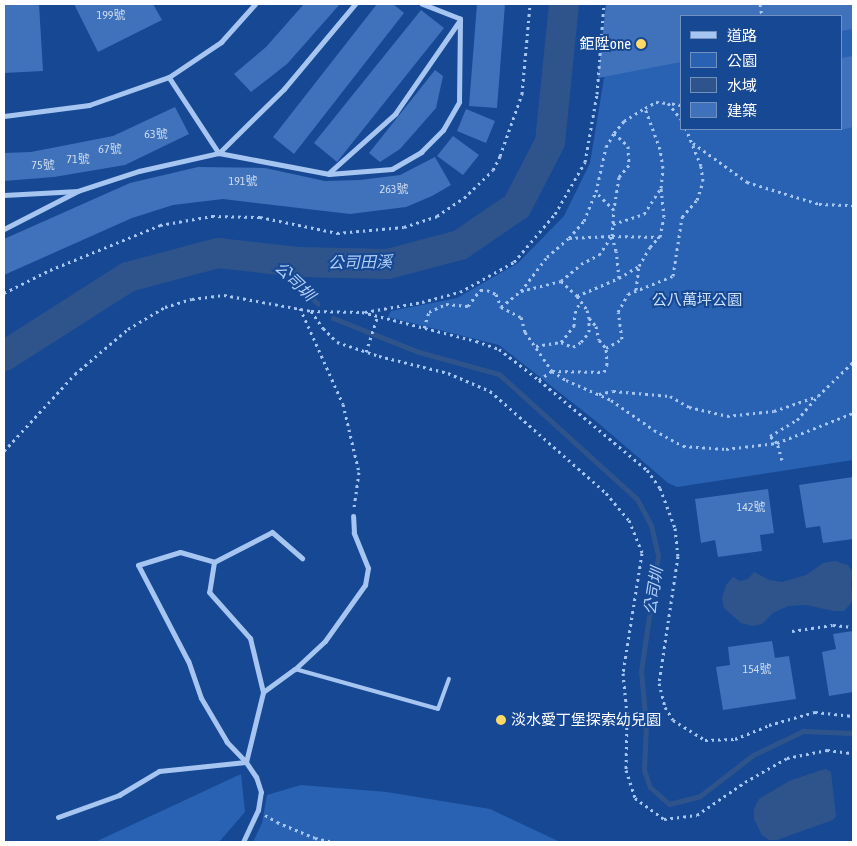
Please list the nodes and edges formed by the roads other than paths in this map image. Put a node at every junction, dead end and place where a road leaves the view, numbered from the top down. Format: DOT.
graph roads {
  1 [pos="256,4"];
  2 [pos="355,4"];
  3 [pos="422,4"];
  4 [pos="460,19"];
  5 [pos="168,76"];
  6 [pos="4,116"];
  7 [pos="219,153"];
  8 [pos="329,174"];
  9 [pos="78,191"];
  10 [pos="4,195"];
  11 [pos="4,229"];
  12 [pos="353,516"];
  13 [pos="302,558"];
  14 [pos="214,562"];
  15 [pos="295,669"];
  16 [pos="449,679"];
  17 [pos="263,692"];
  18 [pos="246,762"];
  19 [pos="58,817"];
  20 [pos="243,842"];
  1 -- 5 [label="street"];
  2 -- 7 [label="street"];
  3 -- 4 [label="street"];
  4 -- 8 [label="street"];
  4 -- 8 [label="street"];
  5 -- 6 [label="street"];
  5 -- 7 [label="street"];
  7 -- 8 [label="street"];
  7 -- 9 [label="street"];
  9 -- 10 [label="street"];
  9 -- 11 [label="street"];
  12 -- 15 [label="street"];
  13 -- 14 [label="street"];
  14 -- 17 [label="street"];
  14 -- 18 [label="street"];
  15 -- 16 [label="lane"];
  15 -- 17 [label="street"];
  17 -- 18 [label="street"];
  18 -- 19 [label="street"];
  18 -- 20 [label="street"];
}
